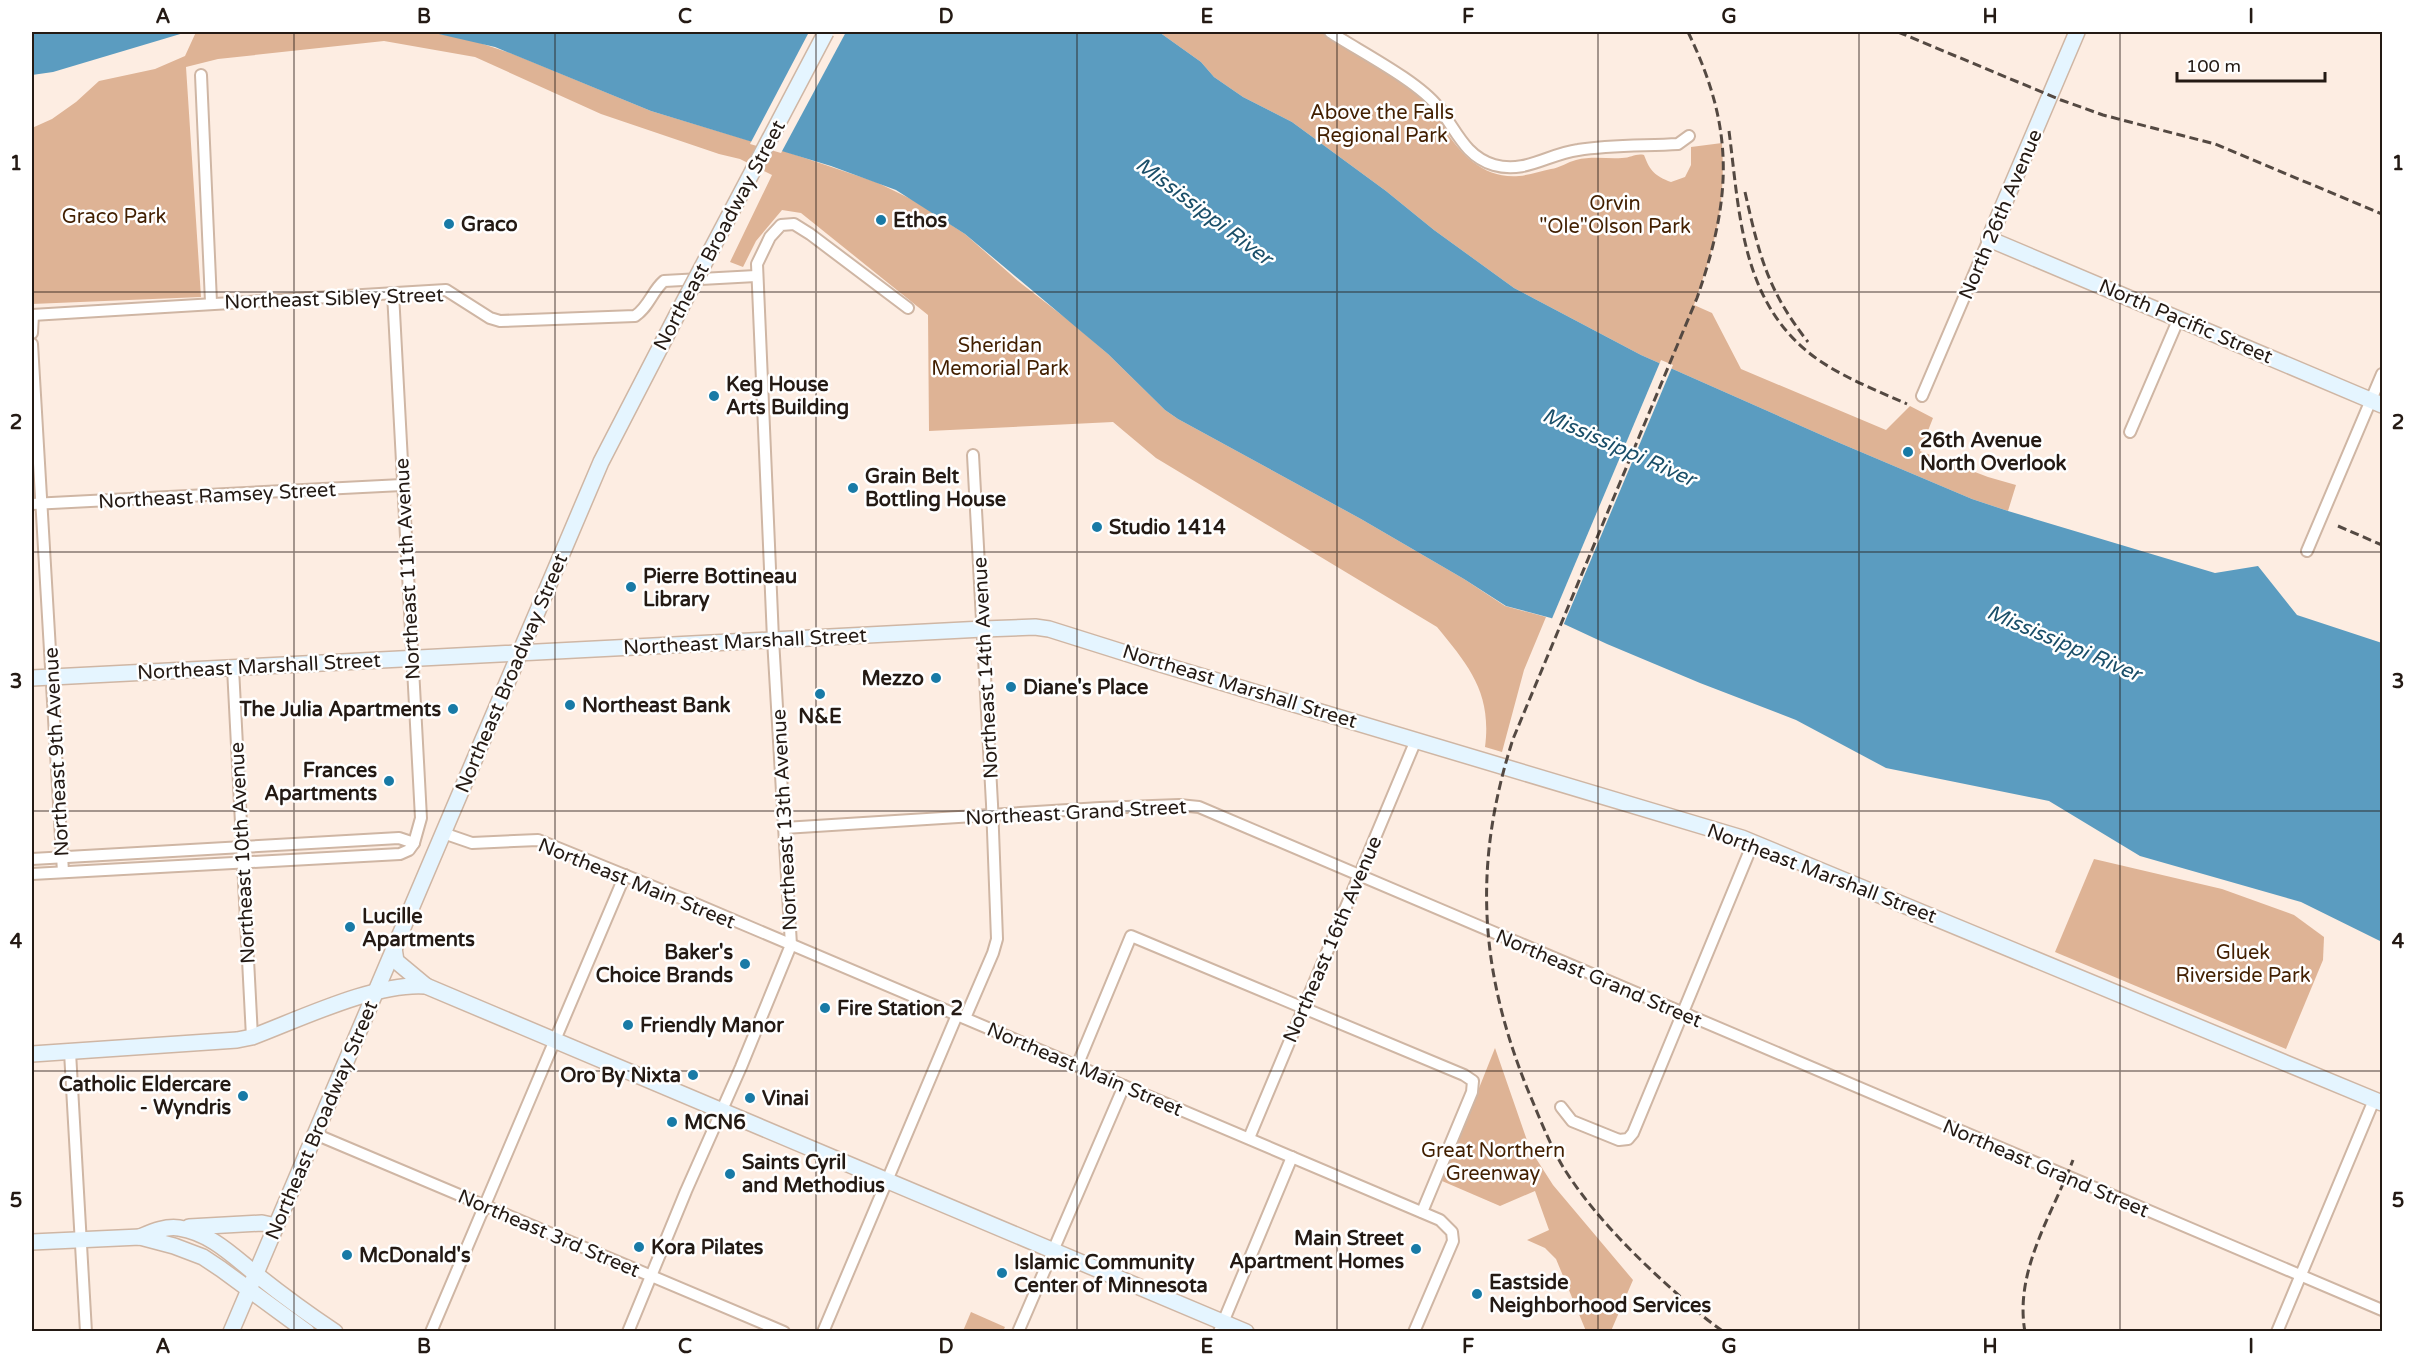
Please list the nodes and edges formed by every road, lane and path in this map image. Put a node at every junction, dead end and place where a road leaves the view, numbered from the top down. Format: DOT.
graph roads {
  1 [pos="826,32"];
  2 [pos="1330,32"];
  3 [pos="2078,32"];
  4 [pos="201,75"];
  5 [pos="1689,136"];
  6 [pos="1989,239"];
  7 [pos="756,276"];
  8 [pos="393,293"];
  9 [pos="211,302"];
  10 [pos="908,308"];
  11 [pos="32,315"];
  12 [pos="2179,318"];
  13 [pos="32,333"];
  14 [pos="32,344"];
  15 [pos="2382,374"];
  16 [pos="1922,396"];
  17 [pos="2377,402"];
  18 [pos="2130,432"];
  19 [pos="974,455"];
  20 [pos="402,485"];
  21 [pos="37,504"];
  22 [pos="2307,551"];
  23 [pos="983,629"];
  24 [pos="773,639"];
  25 [pos="520,652"];
  26 [pos="413,658"];
  27 [pos="233,669"];
  28 [pos="52,677"];
  29 [pos="32,678"];
  30 [pos="1416,740"];
  31 [pos="993,815"];
  32 [pos="784,828"];
  33 [pos="443,833"];
  34 [pos="414,843"];
  35 [pos="1753,843"];
  36 [pos="241,847"];
  37 [pos="62,857"];
  38 [pos="32,859"];
  39 [pos="242,862"];
  40 [pos="63,872"];
  41 [pos="32,874"];
  42 [pos="625,875"];
  43 [pos="1358,876"];
  44 [pos="791,945"];
  45 [pos="394,948"];
  46 [pos="426,986"];
  47 [pos="375,991"];
  48 [pos="1304,1007"];
  49 [pos="1682,1014"];
  50 [pos="961,1017"];
  51 [pos="252,1037"];
  52 [pos="555,1040"];
  53 [pos="70,1052"];
  54 [pos="32,1054"];
  55 [pos="1077,1066"];
  56 [pos="1124,1086"];
  57 [pos="2378,1102"];
  58 [pos="1561,1107"];
  59 [pos="722,1110"];
  60 [pos="315,1134"];
  61 [pos="1249,1138"];
  62 [pos="1292,1157"];
  63 [pos="888,1180"];
  64 [pos="485,1205"];
  65 [pos="1422,1212"];
  66 [pos="276,1226"];
  67 [pos="178,1228"];
  68 [pos="140,1237"];
  69 [pos="81,1240"];
  70 [pos="32,1242"];
  71 [pos="1053,1251"];
  72 [pos="256,1274"];
  73 [pos="2300,1275"];
  74 [pos="651,1276"];
  75 [pos="248,1290"];
  76 [pos="2382,1310"];
  77 [pos="1221,1327"];
  78 [pos="86,1332"];
  79 [pos="231,1332"];
  80 [pos="307,1332"];
  81 [pos="335,1332"];
  82 [pos="431,1332"];
  83 [pos="628,1332"];
  84 [pos="784,1332"];
  85 [pos="823,1332"];
  86 [pos="1018,1332"];
  87 [pos="1246,1332"];
  88 [pos="1414,1332"];
  89 [pos="2277,1332"];
  1 -- 25 [label="street, Northeast Broadway Street, bridge"];
  2 -- 5 [label="street"];
  3 -- 6 [label="street, North 26th Avenue"];
  4 -- 9 [label="street"];
  6 -- 12 [label="street, North Pacific Street"];
  6 -- 16 [label="street, North 26th Avenue"];
  7 -- 8 [label="street, Northeast Sibley Street"];
  7 -- 10 [label="street"];
  7 -- 24 [label="street, Northeast 13th Avenue"];
  8 -- 9 [label="street, Northeast Sibley Street"];
  8 -- 20 [label="street, Northeast 11th Avenue"];
  9 -- 11 [label="street, Northeast Sibley Street"];
  11 -- 13 [label="street"];
  12 -- 17 [label="street, North Pacific Street"];
  12 -- 18 [label="street"];
  14 -- 21 [label="street, Northeast 9th Avenue"];
  15 -- 17 [label="street"];
  17 -- 22 [label="street"];
  19 -- 23 [label="street, Northeast 14th Avenue"];
  20 -- 21 [label="street, Northeast Ramsey Street"];
  20 -- 26 [label="street, Northeast 11th Avenue"];
  21 -- 28 [label="street, Northeast 9th Avenue"];
  23 -- 24 [label="street, Northeast Marshall Street"];
  23 -- 30 [label="street, Northeast Marshall Street"];
  23 -- 31 [label="street, Northeast 14th Avenue"];
  24 -- 25 [label="street, Northeast Marshall Street"];
  24 -- 32 [label="street, Northeast 13th Avenue"];
  25 -- 26 [label="street, Northeast Marshall Street"];
  25 -- 33 [label="street, Northeast Broadway Street"];
  26 -- 27 [label="street, Northeast Marshall Street"];
  26 -- 34 [label="street, Northeast 11th Avenue"];
  27 -- 28 [label="street, Northeast Marshall Street"];
  27 -- 36 [label="street, Northeast 10th Avenue"];
  28 -- 29 [label="street, Northeast Marshall Street"];
  28 -- 37 [label="street, Northeast 9th Avenue"];
  30 -- 35 [label="street, Northeast Marshall Street"];
  30 -- 43 [label="street, Northeast 16th Avenue"];
  31 -- 32 [label="street, Northeast Grand Street"];
  31 -- 43 [label="street, Northeast Grand Street"];
  31 -- 50 [label="street, Northeast 14th Avenue"];
  32 -- 44 [label="street, Northeast 13th Avenue"];
  33 -- 42 [label="street, Northeast Main Street"];
  33 -- 45 [label="street, Northeast Broadway Street"];
  34 -- 36 [label="street"];
  34 -- 39 [label="street"];
  35 -- 49 [label="street"];
  35 -- 57 [label="street, Northeast Marshall Street"];
  36 -- 37 [label="street"];
  36 -- 39 [label="street, Northeast 10th Avenue"];
  37 -- 38 [label="street"];
  37 -- 40 [label="street, Northeast 9th Avenue"];
  39 -- 40 [label="street"];
  39 -- 51 [label="street, Northeast 10th Avenue"];
  40 -- 41 [label="street"];
  42 -- 44 [label="street, Northeast Main Street"];
  42 -- 52 [label="street"];
  43 -- 48 [label="street, Northeast 16th Avenue"];
  43 -- 49 [label="street, Northeast Grand Street"];
  44 -- 50 [label="street, Northeast Main Street"];
  44 -- 59 [label="street, Northeast 13th Avenue"];
  45 -- 46 [label="street"];
  45 -- 47 [label="street, Northeast Broadway Street"];
  46 -- 47 [label="street"];
  46 -- 52 [label="street"];
  47 -- 51 [label="street"];
  47 -- 60 [label="street, Northeast Broadway Street"];
  48 -- 55 [label="street"];
  48 -- 61 [label="street, Northeast 16th Avenue"];
  48 -- 65 [label="street"];
  49 -- 58 [label="street"];
  49 -- 73 [label="street, Northeast Grand Street"];
  50 -- 55 [label="street, Northeast Main Street"];
  50 -- 63 [label="street, Northeast 14th Avenue"];
  51 -- 53 [label="street"];
  52 -- 59 [label="street"];
  52 -- 64 [label="street"];
  53 -- 54 [label="street"];
  53 -- 69 [label="street"];
  55 -- 56 [label="street, Northeast Main Street"];
  56 -- 61 [label="street, Northeast Main Street"];
  56 -- 71 [label="street"];
  57 -- 73 [label="street"];
  59 -- 63 [label="street"];
  59 -- 74 [label="street, Northeast 13th Avenue"];
  60 -- 64 [label="street, Northeast 3rd Street"];
  60 -- 66 [label="street, Northeast Broadway Street"];
  61 -- 62 [label="street, Northeast Main Street"];
  62 -- 65 [label="street, Northeast Main Street"];
  62 -- 77 [label="street"];
  63 -- 71 [label="street"];
  63 -- 85 [label="street, Northeast 14th Avenue"];
  64 -- 74 [label="street, Northeast 3rd Street"];
  64 -- 82 [label="street"];
  65 -- 88 [label="street, Northeast Main Street"];
  66 -- 67 [label="street"];
  66 -- 72 [label="street, Northeast Broadway Street"];
  67 -- 68 [label="street"];
  67 -- 72 [label="street"];
  68 -- 69 [label="street"];
  68 -- 75 [label="street"];
  69 -- 70 [label="street"];
  69 -- 78 [label="street"];
  71 -- 77 [label="street"];
  71 -- 86 [label="street"];
  72 -- 75 [label="street, Northeast Broadway Street"];
  72 -- 81 [label="street"];
  73 -- 76 [label="street, Northeast Grand Street"];
  73 -- 89 [label="street"];
  74 -- 83 [label="street, Northeast 13th Avenue"];
  74 -- 84 [label="street, Northeast 3rd Street"];
  75 -- 79 [label="street, Northeast Broadway Street"];
  75 -- 80 [label="street"];
  77 -- 87 [label="street"];
}
